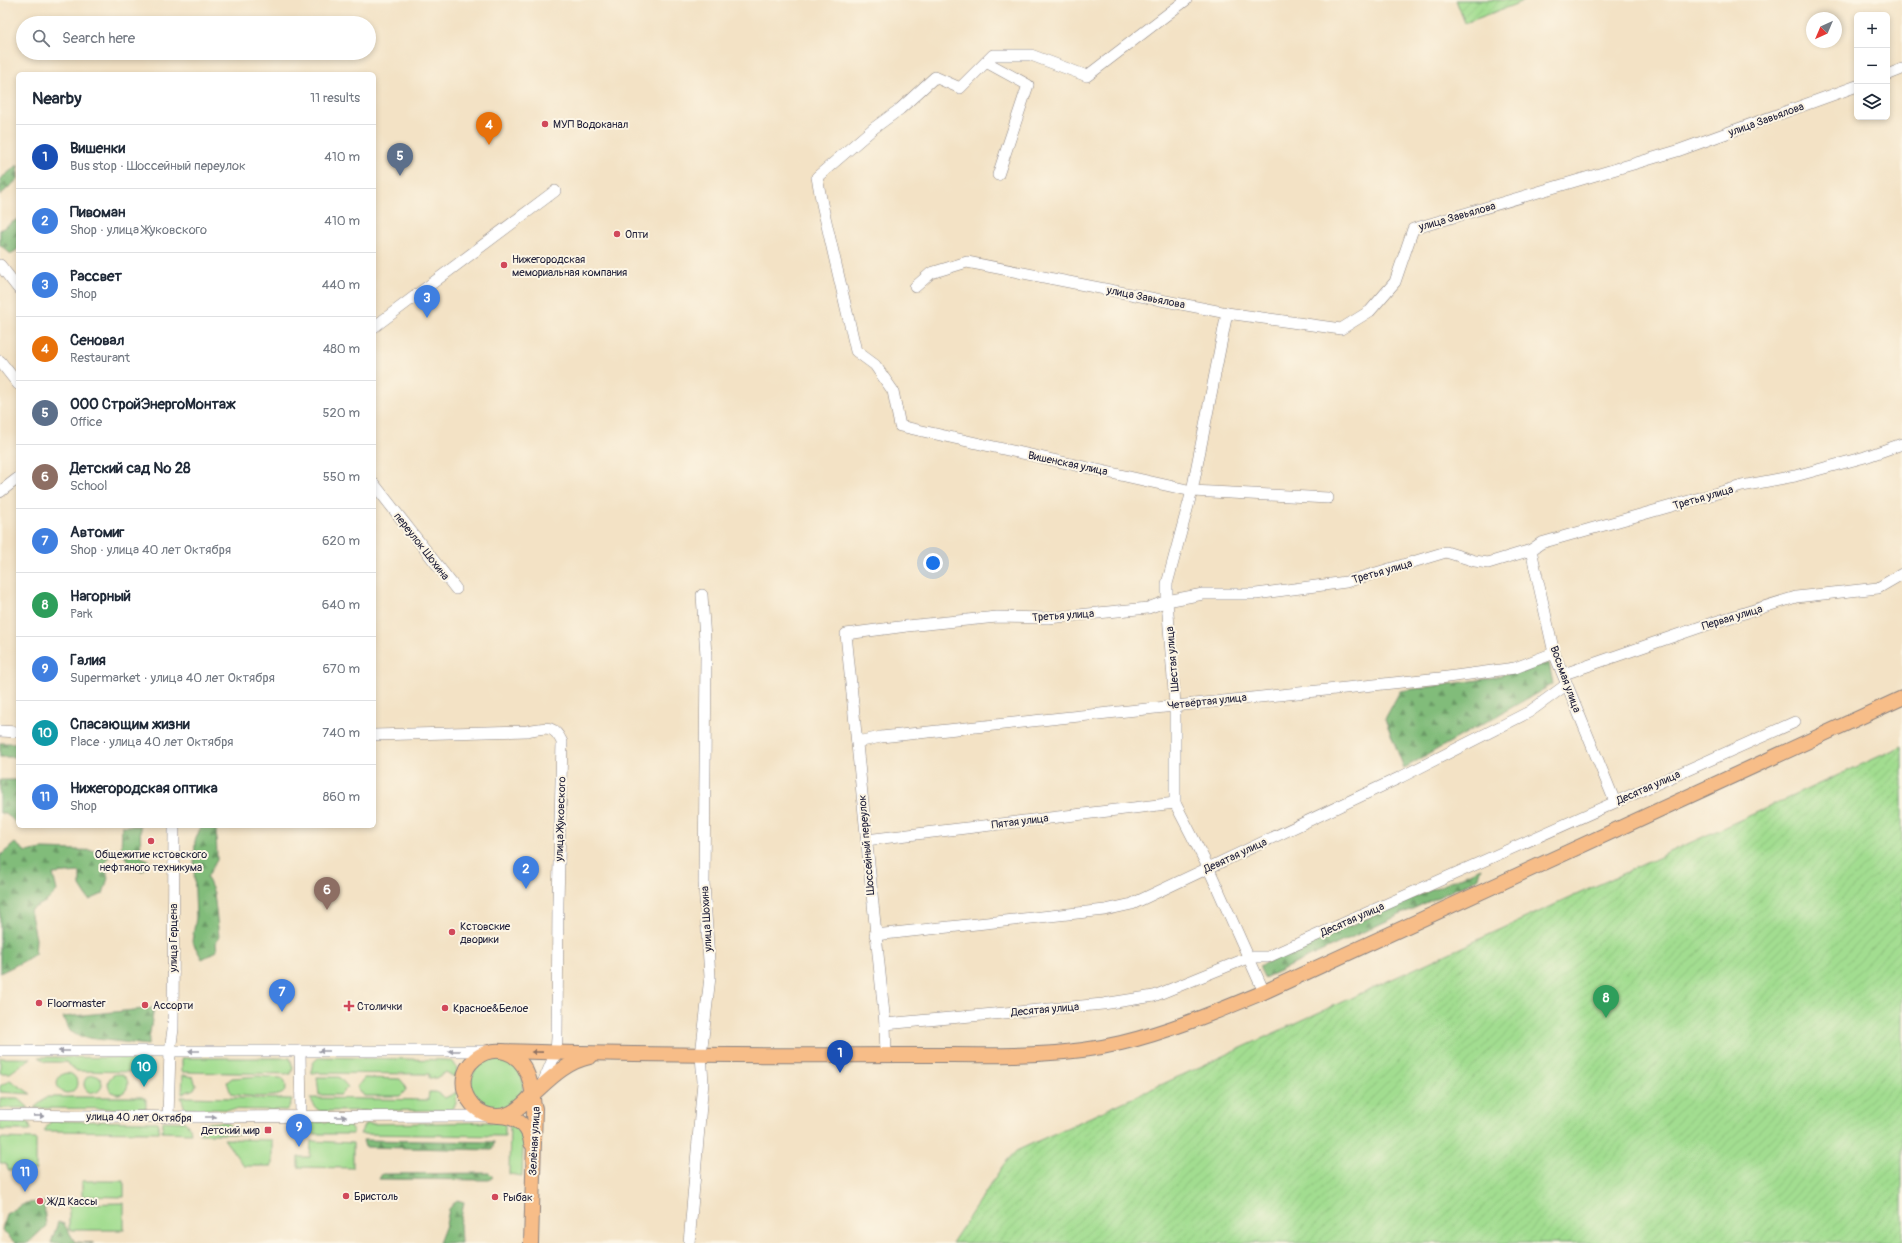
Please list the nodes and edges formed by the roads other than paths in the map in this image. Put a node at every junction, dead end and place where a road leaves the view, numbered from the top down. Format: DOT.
graph roads {
  1 [pos="1186,0"];
  2 [pos="986,62"];
  3 [pos="1902,69"];
  4 [pos="1890,74"];
  5 [pos="1854,87"];
  6 [pos="998,176"];
  7 [pos="555,191"];
  8 [pos="0,265"];
  9 [pos="16,285"];
  10 [pos="915,287"];
  11 [pos="1227,313"];
  12 [pos="376,325"];
  13 [pos="1,365"];
  14 [pos="16,382"];
  15 [pos="1902,444"];
  16 [pos="16,480"];
  17 [pos="376,487"];
  18 [pos="1192,490"];
  19 [pos="0,492"];
  20 [pos="1328,498"];
  21 [pos="1531,550"];
  22 [pos="1902,574"];
  23 [pos="456,589"];
  24 [pos="702,595"];
  25 [pos="1167,601"];
  26 [pos="846,634"];
  27 [pos="1554,653"];
  28 [pos="1565,679"];
  29 [pos="1902,698"];
  30 [pos="1176,704"];
  31 [pos="1795,722"];
  32 [pos="0,731"];
  33 [pos="16,732"];
  34 [pos="376,735"];
  35 [pos="857,742"];
  36 [pos="1615,802"];
  37 [pos="1175,803"];
  38 [pos="174,828"];
  39 [pos="866,840"];
  40 [pos="1208,867"];
  41 [pos="875,935"];
  42 [pos="1250,957"];
  43 [pos="1264,992"];
  44 [pos="885,1024"];
  45 [pos="0,1051"];
  46 [pos="170,1051"];
  47 [pos="300,1051"];
  48 [pos="496,1051"];
  49 [pos="556,1052"];
  50 [pos="604,1054"];
  51 [pos="701,1055"];
  52 [pos="886,1055"];
  53 [pos="534,1088"];
  54 [pos="0,1115"];
  55 [pos="496,1116"];
  56 [pos="168,1117"];
  57 [pos="301,1117"];
  58 [pos="533,1155"];
  59 [pos="531,1243"];
  60 [pos="689,1243"];
  1 -- 2 [label="street"];
  2 -- 6 [label="street"];
  2 -- 18 [label="street, Вишенская улица"];
  3 -- 4 [label="street"];
  5 -- 11 [label="street, улица Завьялова"];
  7 -- 12 [label="street"];
  8 -- 9 [label="street"];
  10 -- 11 [label="street, улица Завьялова"];
  11 -- 18 [label="street, Шестая улица"];
  13 -- 14 [label="street"];
  15 -- 21 [label="street, Третья улица"];
  16 -- 19 [label="street"];
  17 -- 23 [label="street, переулок Шохина"];
  18 -- 20 [label="street, Вишенская улица"];
  18 -- 25 [label="street, Шестая улица"];
  21 -- 25 [label="street, Третья улица"];
  21 -- 27 [label="street, Восьмая улица"];
  22 -- 28 [label="street, Первая улица"];
  24 -- 51 [label="street, улица Шохина"];
  25 -- 26 [label="street, Третья улица"];
  25 -- 30 [label="street, Шестая улица"];
  26 -- 35 [label="street, Шоссейный переулок"];
  27 -- 28 [label="street, Восьмая улица"];
  27 -- 30 [label="street, Четвёртая улица"];
  28 -- 36 [label="street, Восьмая улица"];
  28 -- 40 [label="street, Девятая улица"];
  29 -- 43 [label="main road"];
  30 -- 35 [label="street, Четвёртая улица"];
  30 -- 37 [label="street, Шестая улица"];
  31 -- 36 [label="street, Десятая улица"];
  32 -- 33 [label="street"];
  34 -- 49 [label="street, улица Жуковского"];
  35 -- 39 [label="street, Шоссейный переулок"];
  36 -- 42 [label="street, Десятая улица"];
  37 -- 39 [label="street, Пятая улица"];
  37 -- 40 [label="street, Шестая улица"];
  38 -- 46 [label="street, улица Герцена"];
  39 -- 41 [label="street, Шоссейный переулок"];
  40 -- 41 [label="street, Девятая улица"];
  40 -- 42 [label="street, Шестая улица"];
  41 -- 44 [label="street, Шоссейный переулок"];
  42 -- 43 [label="street, Шестая улица"];
  42 -- 44 [label="street, Десятая улица"];
  43 -- 52 [label="main road"];
  44 -- 52 [label="street, Шоссейный переулок"];
  46 -- 45 [label="street, one-way"];
  47 -- 46 [label="street, one-way"];
  46 -- 56 [label="street, улица Герцена"];
  48 -- 47 [label="street, one-way"];
  47 -- 57 [label="street"];
  49 -- 48 [label="main road, one-way"];
  48 -- 53 [label="main road"];
  48 -- 55 [label="main road"];
  49 -- 50 [label="main road"];
  49 -- 53 [label="street, улица Жуковского"];
  50 -- 51 [label="main road"];
  50 -- 53 [label="main road, улица 40 лет Октября"];
  51 -- 52 [label="main road"];
  51 -- 60 [label="street, улица Шохина"];
  53 -- 55 [label="main road, улица 40 лет Октября"];
  53 -- 58 [label="main road, Зелёная улица"];
  54 -- 56 [label="street, улица 40 лет Октября, one-way"];
  57 -- 55 [label="street, улица 40 лет Октября, one-way"];
  55 -- 58 [label="main road"];
  56 -- 57 [label="street, улица 40 лет Октября, one-way"];
  58 -- 59 [label="main road, Зелёная улица"];
}
